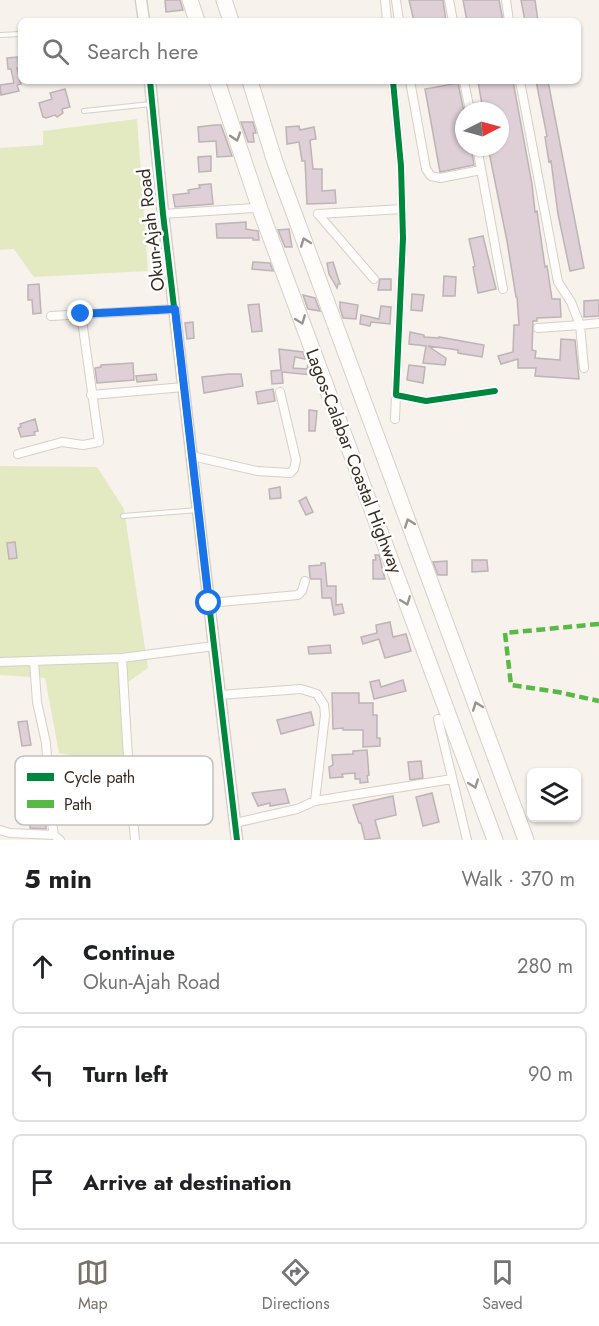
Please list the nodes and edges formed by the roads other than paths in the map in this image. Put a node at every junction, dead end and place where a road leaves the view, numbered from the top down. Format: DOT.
graph roads {
  1 [pos="141,0"];
  2 [pos="190,0"];
  3 [pos="224,0"];
  4 [pos="384,0"];
  5 [pos="396,0"];
  6 [pos="449,0"];
  7 [pos="506,0"];
  8 [pos="144,18"];
  9 [pos="196,18"];
  10 [pos="230,18"];
  11 [pos="387,18"];
  12 [pos="399,18"];
  13 [pos="452,18"];
  14 [pos="509,18"];
  15 [pos="18,34"];
  16 [pos="0,36"];
  17 [pos="150,84"];
  18 [pos="218,84"];
  19 [pos="251,84"];
  20 [pos="393,84"];
  21 [pos="411,84"];
  22 [pos="465,84"];
  23 [pos="521,84"];
  24 [pos="468,102"];
  25 [pos="152,103"];
  26 [pos="84,111"];
  27 [pos="479,156"];
  28 [pos="481,170"];
  29 [pos="254,208"];
  30 [pos="402,209"];
  31 [pos="163,214"];
  32 [pos="374,279"];
  33 [pos="503,288"];
  34 [pos="175,309"];
  35 [pos="81,314"];
  36 [pos="51,316"];
  37 [pos="599,323"];
  38 [pos="580,324"];
  39 [pos="538,328"];
  40 [pos="584,368"];
  41 [pos="184,387"];
  42 [pos="280,392"];
  43 [pos="495,392"];
  44 [pos="91,395"];
  45 [pos="396,395"];
  46 [pos="395,419"];
  47 [pos="18,454"];
  48 [pos="192,456"];
  49 [pos="199,510"];
  50 [pos="123,516"];
  51 [pos="305,581"];
  52 [pos="209,603"];
  53 [pos="214,646"];
  54 [pos="122,658"];
  55 [pos="34,661"];
  56 [pos="0,662"];
  57 [pos="220,695"];
  58 [pos="438,719"];
  59 [pos="47,756"];
  60 [pos="128,756"];
  61 [pos="452,779"];
  62 [pos="315,801"];
  63 [pos="235,823"];
  64 [pos="134,825"];
  65 [pos="0,830"];
  66 [pos="57,837"];
  67 [pos="135,840"];
  68 [pos="237,840"];
  69 [pos="467,840"];
  70 [pos="495,840"];
  71 [pos="526,840"];
  1 -- 8 [label="street"];
  2 -- 9 [label="highway"];
  3 -- 10 [label="highway"];
  4 -- 11 [label="street"];
  5 -- 12 [label="street"];
  6 -- 13 [label="street"];
  7 -- 14 [label="street"];
  15 -- 16 [label="lane"];
  17 -- 25 [label="street, Okun-Ajah Road"];
  18 -- 70 [label="highway, Lagos-Calabar Coastal Highway, one-way"];
  71 -- 19 [label="highway, Lagos-Calabar Coastal Highway, one-way"];
  20 -- 30 [label="street"];
  21 -- 28 [label="street"];
  22 -- 24 [label="street"];
  23 -- 38 [label="street"];
  25 -- 26 [label="lane"];
  25 -- 31 [label="street, Okun-Ajah Road"];
  27 -- 28 [label="street"];
  28 -- 33 [label="street"];
  29 -- 31 [label="street"];
  30 -- 32 [label="street"];
  30 -- 45 [label="street"];
  31 -- 34 [label="street, Okun-Ajah Road"];
  34 -- 35 [label="street"];
  34 -- 41 [label="street, Okun-Ajah Road"];
  35 -- 36 [label="street"];
  35 -- 44 [label="street"];
  37 -- 38 [label="street"];
  38 -- 39 [label="street"];
  38 -- 40 [label="street"];
  41 -- 44 [label="street"];
  41 -- 48 [label="street, Okun-Ajah Road"];
  42 -- 48 [label="street"];
  43 -- 45 [label="street"];
  44 -- 47 [label="street"];
  45 -- 46 [label="street"];
  48 -- 49 [label="street, Okun-Ajah Road"];
  49 -- 50 [label="lane"];
  49 -- 52 [label="street, Okun-Ajah Road"];
  51 -- 52 [label="street"];
  52 -- 53 [label="street, Okun-Ajah Road"];
  53 -- 54 [label="street"];
  53 -- 57 [label="street, Okun-Ajah Road"];
  54 -- 55 [label="street"];
  54 -- 60 [label="street"];
  55 -- 56 [label="street"];
  55 -- 59 [label="street"];
  57 -- 62 [label="street"];
  57 -- 63 [label="street, Okun-Ajah Road"];
  58 -- 61 [label="street"];
  61 -- 62 [label="street"];
  61 -- 69 [label="street"];
  62 -- 63 [label="street"];
  63 -- 68 [label="street, Okun-Ajah Road"];
  64 -- 67 [label="street"];
  65 -- 66 [label="street"];
}
